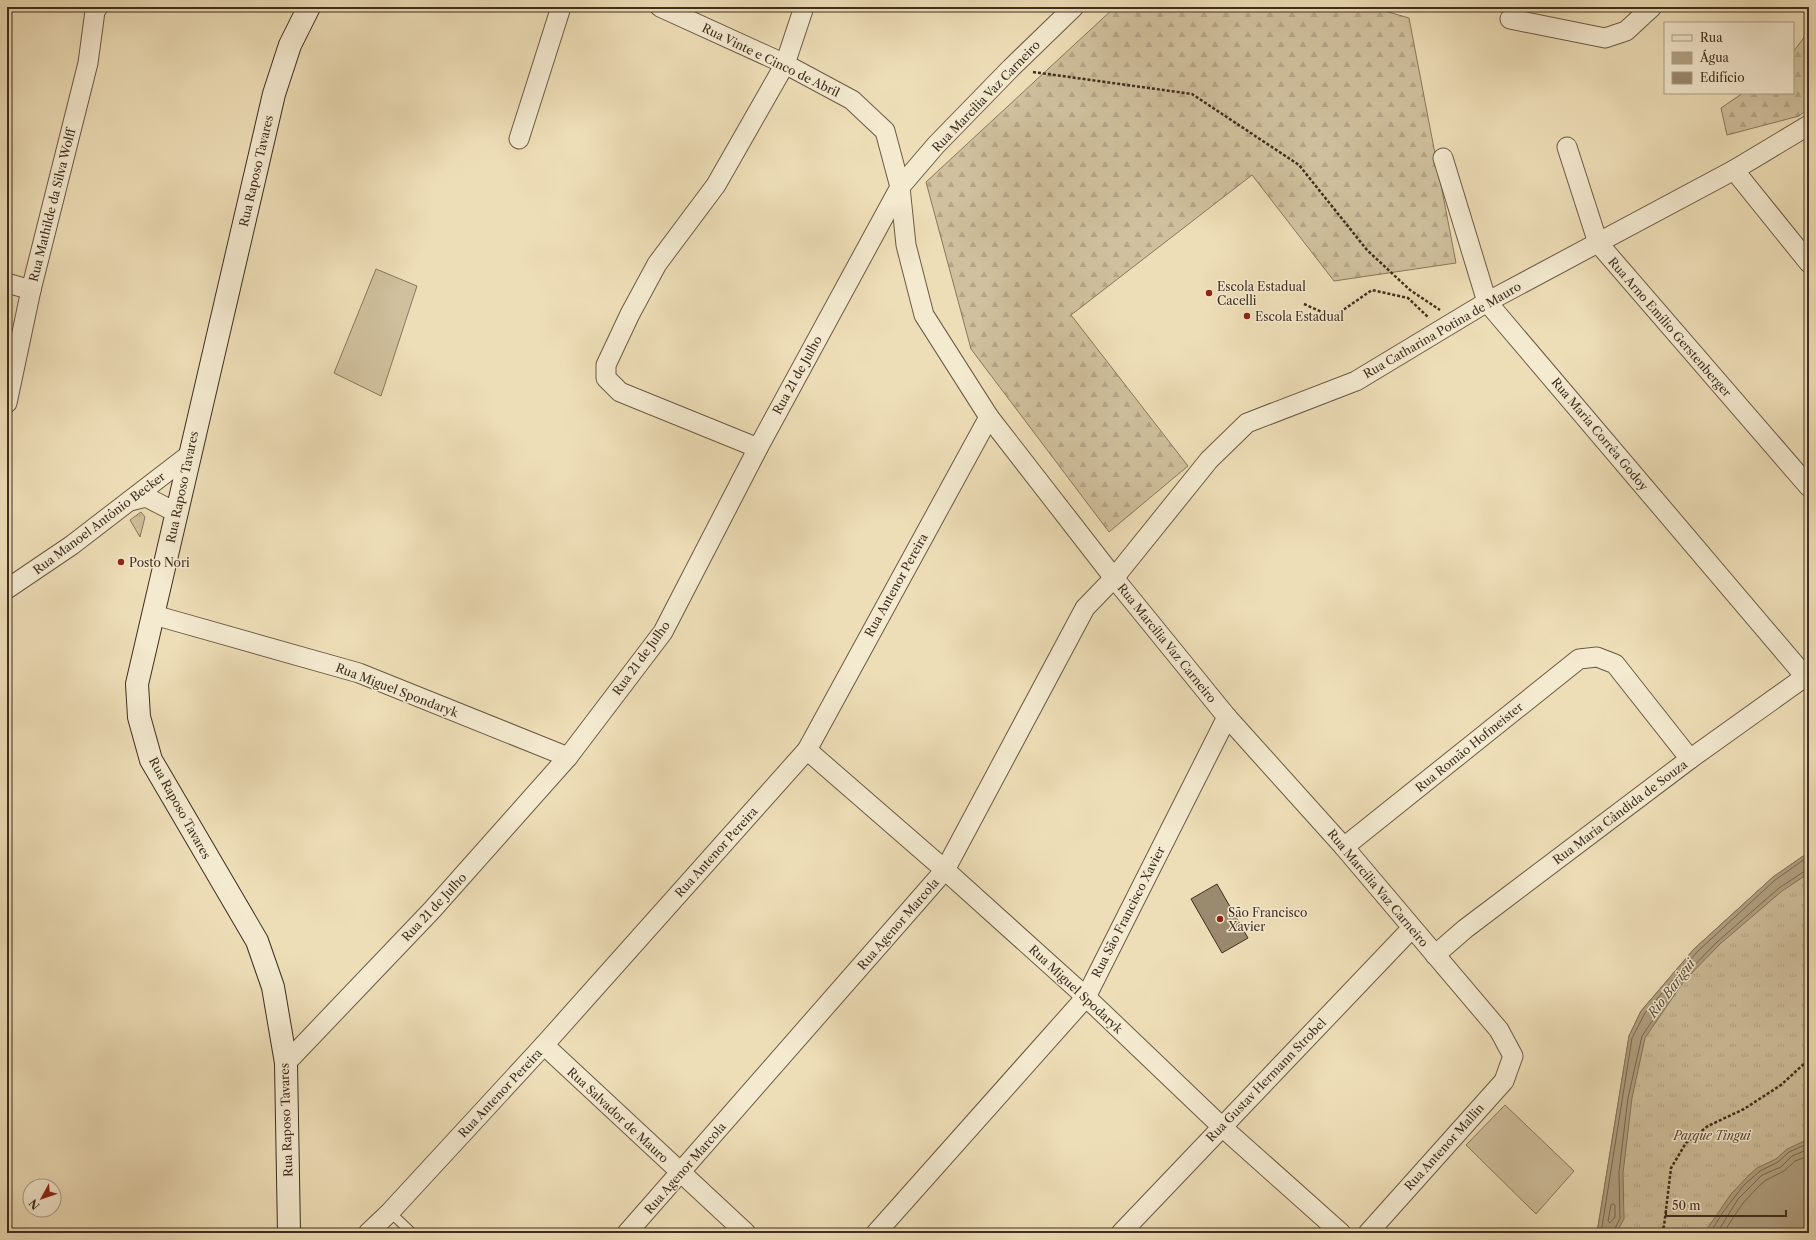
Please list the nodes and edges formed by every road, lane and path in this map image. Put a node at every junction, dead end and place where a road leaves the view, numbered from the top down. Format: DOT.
graph roads {
  1 [pos="98,7"];
  2 [pos="309,7"];
  3 [pos="562,7"];
  4 [pos="660,7"];
  5 [pos="804,7"];
  6 [pos="1074,7"];
  7 [pos="1645,8"];
  8 [pos="1510,19"];
  9 [pos="785,64"];
  10 [pos="1011,68"];
  11 [pos="1809,125"];
  12 [pos="519,139"];
  13 [pos="1567,147"];
  14 [pos="1443,158"];
  15 [pos="895,165"];
  16 [pos="1734,170"];
  17 [pos="900,187"];
  18 [pos="1598,243"];
  19 [pos="1809,263"];
  20 [pos="7,283"];
  21 [pos="31,290"];
  22 [pos="1487,302"];
  23 [pos="1304,304"];
  24 [pos="1442,321"];
  25 [pos="7,403"];
  26 [pos="988,417"];
  27 [pos="758,448"];
  28 [pos="189,454"];
  29 [pos="1809,487"];
  30 [pos="130,501"];
  31 [pos="177,513"];
  32 [pos="1114,578"];
  33 [pos="7,590"];
  34 [pos="154,615"];
  35 [pos="1808,677"];
  36 [pos="1227,717"];
  37 [pos="807,750"];
  38 [pos="568,757"];
  39 [pos="1690,759"];
  40 [pos="1344,847"];
  41 [pos="945,870"];
  42 [pos="1412,928"];
  43 [pos="1435,955"];
  44 [pos="1086,997"];
  45 [pos="544,1045"];
  46 [pos="1809,1054"];
  47 [pos="1513,1056"];
  48 [pos="286,1063"];
  49 [pos="1221,1126"];
  50 [pos="680,1174"];
  51 [pos="390,1212"];
  52 [pos="289,1233"];
  53 [pos="368,1233"];
  54 [pos="412,1233"];
  55 [pos="627,1233"];
  56 [pos="746,1233"];
  57 [pos="876,1233"];
  58 [pos="1121,1233"];
  59 [pos="1341,1233"];
  60 [pos="1368,1233"];
  61 [pos="1661,1233"];
  1 -- 21 [label="street, Rua Mathilde da Silva Wolff"];
  2 -- 28 [label="main road, Rua Raposo Tavares"];
  3 -- 12 [label="street"];
  4 -- 9 [label="street, Rua Vinte e Cinco de Abril"];
  5 -- 9 [label="street"];
  6 -- 10 [label="street, Rua Marcília Vaz Carneiro"];
  7 -- 8 [label="street"];
  9 -- 15 [label="street, Rua Vinte e Cinco de Abril"];
  9 -- 27 [label="street"];
  10 -- 17 [label="street, Rua Marcília Vaz Carneiro"];
  10 -- 24 [label="path"];
  11 -- 16 [label="street, Rua Catharina Potina de Mauro"];
  13 -- 18 [label="street, Rua Arno Emílio Gerstenberger"];
  14 -- 22 [label="street, Rua Maria Corrêa Godoy"];
  15 -- 17 [label="street, Rua Marcília Vaz Carneiro"];
  16 -- 18 [label="street, Rua Catharina Potina de Mauro"];
  16 -- 19 [label="street"];
  17 -- 26 [label="street, Rua Marcília Vaz Carneiro"];
  17 -- 27 [label="street, Rua 21 de Julho"];
  18 -- 22 [label="street, Rua Catharina Potina de Mauro"];
  18 -- 29 [label="street, Rua Arno Emílio Gerstenberger"];
  20 -- 21 [label="street"];
  21 -- 25 [label="street, Rua Mathilde da Silva Wolff"];
  22 -- 24 [label="street, Rua Catharina Potina de Mauro"];
  22 -- 35 [label="street, Rua Maria Corrêa Godoy"];
  23 -- 24 [label="path"];
  24 -- 32 [label="street, Rua Catharina Potina de Mauro"];
  26 -- 32 [label="street, Rua Marcília Vaz Carneiro"];
  26 -- 37 [label="street, Rua Antenor Pereira"];
  27 -- 38 [label="street, Rua 21 de Julho"];
  28 -- 30 [label="street, Rua Manoel Antônio Becker"];
  28 -- 31 [label="main road, Rua Raposo Tavares"];
  30 -- 31 [label="street"];
  30 -- 33 [label="street, Rua Manoel Antônio Becker"];
  31 -- 34 [label="main road, Rua Raposo Tavares"];
  32 -- 36 [label="street, Rua Marcília Vaz Carneiro"];
  32 -- 41 [label="street, Rua Agenor Marcola"];
  34 -- 38 [label="street, Rua Miguel Spondaryk"];
  34 -- 48 [label="main road, Rua Raposo Tavares"];
  35 -- 39 [label="street, Rua Maria Cândida de Souza"];
  36 -- 40 [label="street, Rua Marcília Vaz Carneiro"];
  36 -- 44 [label="street, Rua São Francisco Xavier"];
  37 -- 41 [label="street, Rua Miguel Spodaryk"];
  37 -- 45 [label="street, Rua Antenor Pereira"];
  38 -- 48 [label="street, Rua 21 de Julho"];
  39 -- 40 [label="street, Rua Romão Hofmeister"];
  39 -- 43 [label="street, Rua Maria Cândida de Souza"];
  40 -- 42 [label="street, Rua Marcília Vaz Carneiro"];
  41 -- 44 [label="street, Rua Miguel Spodaryk"];
  41 -- 50 [label="street, Rua Agenor Marcola"];
  42 -- 43 [label="street, Rua Marcília Vaz Carneiro"];
  42 -- 49 [label="street, Rua Gustav Hermann Strobel"];
  43 -- 47 [label="street, Rua Marcília Vaz Carneiro"];
  44 -- 49 [label="street, Rua Miguel Spodaryk"];
  44 -- 57 [label="street, Rua São Francisco Xavier"];
  45 -- 50 [label="street, Rua Salvador de Mauro"];
  45 -- 51 [label="street, Rua Antenor Pereira"];
  46 -- 61 [label="path"];
  47 -- 60 [label="street, Rua Antenor Mallin"];
  48 -- 52 [label="main road, Rua Raposo Tavares"];
  49 -- 58 [label="street, Rua Gustav Hermann Strobel"];
  49 -- 59 [label="street, Rua Miguel Spodaryk"];
  50 -- 55 [label="street, Rua Agenor Marcola"];
  50 -- 56 [label="street, Rua Salvador de Mauro"];
  51 -- 53 [label="street, Rua Antenor Pereira"];
  51 -- 54 [label="lane"];
}
